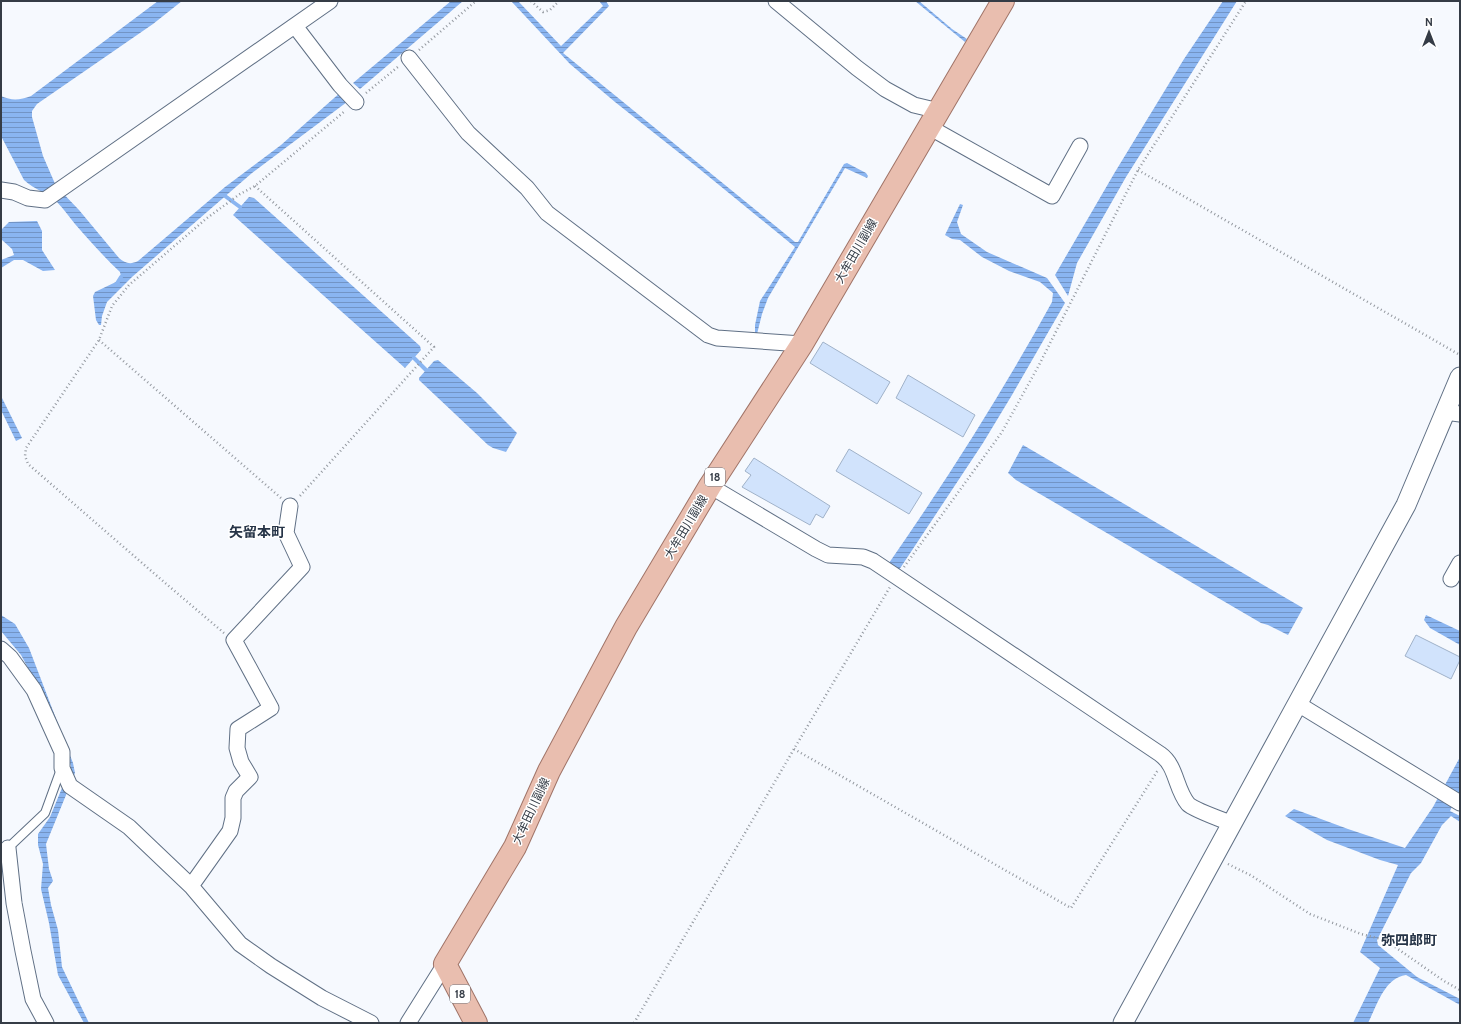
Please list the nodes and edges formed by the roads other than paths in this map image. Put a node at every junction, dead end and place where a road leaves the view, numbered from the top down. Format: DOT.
graph roads {
  1 [pos="330,1"];
  2 [pos="776,1"];
  3 [pos="1003,1"];
  4 [pos="295,26"];
  5 [pos="409,58"];
  6 [pos="353,99"];
  7 [pos="934,119"];
  8 [pos="1080,146"];
  9 [pos="1,190"];
  10 [pos="802,344"];
  11 [pos="1460,378"];
  12 [pos="1452,413"];
  13 [pos="710,486"];
  14 [pos="290,506"];
  15 [pos="1460,563"];
  16 [pos="1451,579"];
  17 [pos="1,649"];
  18 [pos="1298,704"];
  19 [pos="62,768"];
  20 [pos="1460,803"];
  21 [pos="1233,824"];
  22 [pos="8,848"];
  23 [pos="191,886"];
  24 [pos="445,964"];
  25 [pos="46,1023"];
  26 [pos="372,1023"];
  27 [pos="408,1023"];
  28 [pos="476,1023"];
  29 [pos="1124,1023"];
  1 -- 4 [label="street"];
  2 -- 7 [label="street"];
  3 -- 7 [label="main road, 大牟田川副線 / 18"];
  4 -- 6 [label="street"];
  4 -- 9 [label="street"];
  5 -- 10 [label="street"];
  7 -- 8 [label="street"];
  7 -- 10 [label="main road, 大牟田川副線 / 18"];
  10 -- 13 [label="main road, 大牟田川副線 / 18"];
  11 -- 12 [label="street"];
  12 -- 18 [label="street"];
  13 -- 21 [label="street"];
  13 -- 24 [label="main road, 大牟田川副線 / 18"];
  14 -- 23 [label="street"];
  15 -- 16 [label="street"];
  17 -- 19 [label="street"];
  18 -- 20 [label="street"];
  18 -- 21 [label="street"];
  19 -- 22 [label="lane"];
  19 -- 23 [label="street"];
  21 -- 29 [label="street"];
  22 -- 25 [label="street"];
  23 -- 26 [label="street"];
  24 -- 27 [label="street"];
  24 -- 28 [label="main road, 18"];
}
